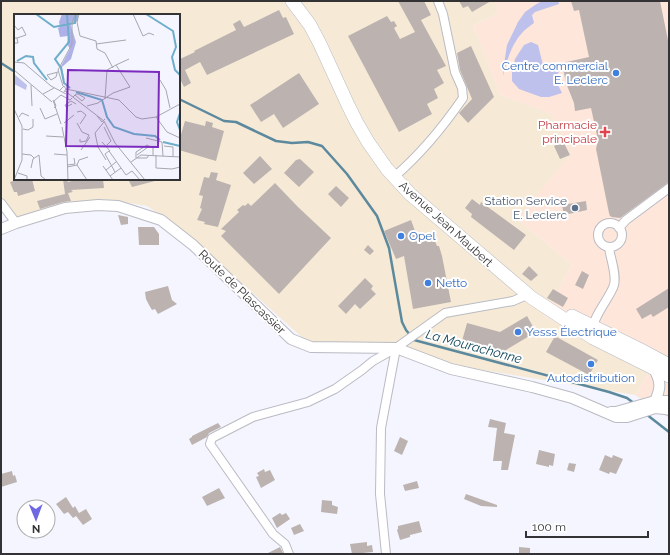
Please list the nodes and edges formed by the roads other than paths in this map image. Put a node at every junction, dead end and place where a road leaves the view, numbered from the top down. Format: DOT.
graph roads {
  1 [pos="292,1"];
  2 [pos="438,1"];
  3 [pos="394,177"];
  4 [pos="669,188"];
  5 [pos="1,203"];
  6 [pos="16,223"];
  7 [pos="619,228"];
  8 [pos="1,229"];
  9 [pos="609,247"];
  10 [pos="528,295"];
  11 [pos="546,307"];
  12 [pos="593,326"];
  13 [pos="396,348"];
  14 [pos="633,358"];
  15 [pos="669,365"];
  16 [pos="654,369"];
  17 [pos="669,376"];
  18 [pos="669,401"];
  19 [pos="651,404"];
  20 [pos="669,410"];
  21 [pos="289,554"];
  22 [pos="386,554"];
  1 -- 3 [label="main road, Avenue Jean Maubert"];
  2 -- 3 [label="street"];
  3 -- 10 [label="main road, Avenue Jean Maubert"];
  4 -- 7 [label="street"];
  5 -- 6 [label="street"];
  6 -- 8 [label="street, Route de Plascassier"];
  6 -- 13 [label="street, Route de Plascassier"];
  7 -- 9 [label="street"];
  7 -- 9 [label="street"];
  9 -- 12 [label="street"];
  10 -- 11 [label="main road, Avenue Jean Maubert"];
  10 -- 13 [label="street"];
  11 -- 12 [label="main road, Avenue Jean Maubert"];
  11 -- 14 [label="main road, Avenue Jean Maubert"];
  12 -- 14 [label="street"];
  12 -- 15 [label="main road, Avenue Jean Maubert"];
  13 -- 19 [label="street, Route de Plascassier"];
  13 -- 21 [label="street"];
  13 -- 22 [label="street"];
  14 -- 16 [label="main road, Avenue Jean Maubert"];
  16 -- 17 [label="main road, Avenue Jean Maubert"];
  16 -- 19 [label="street"];
  18 -- 19 [label="street, Route de Plascassier"];
  19 -- 20 [label="street, Route de Plascassier"];
}
